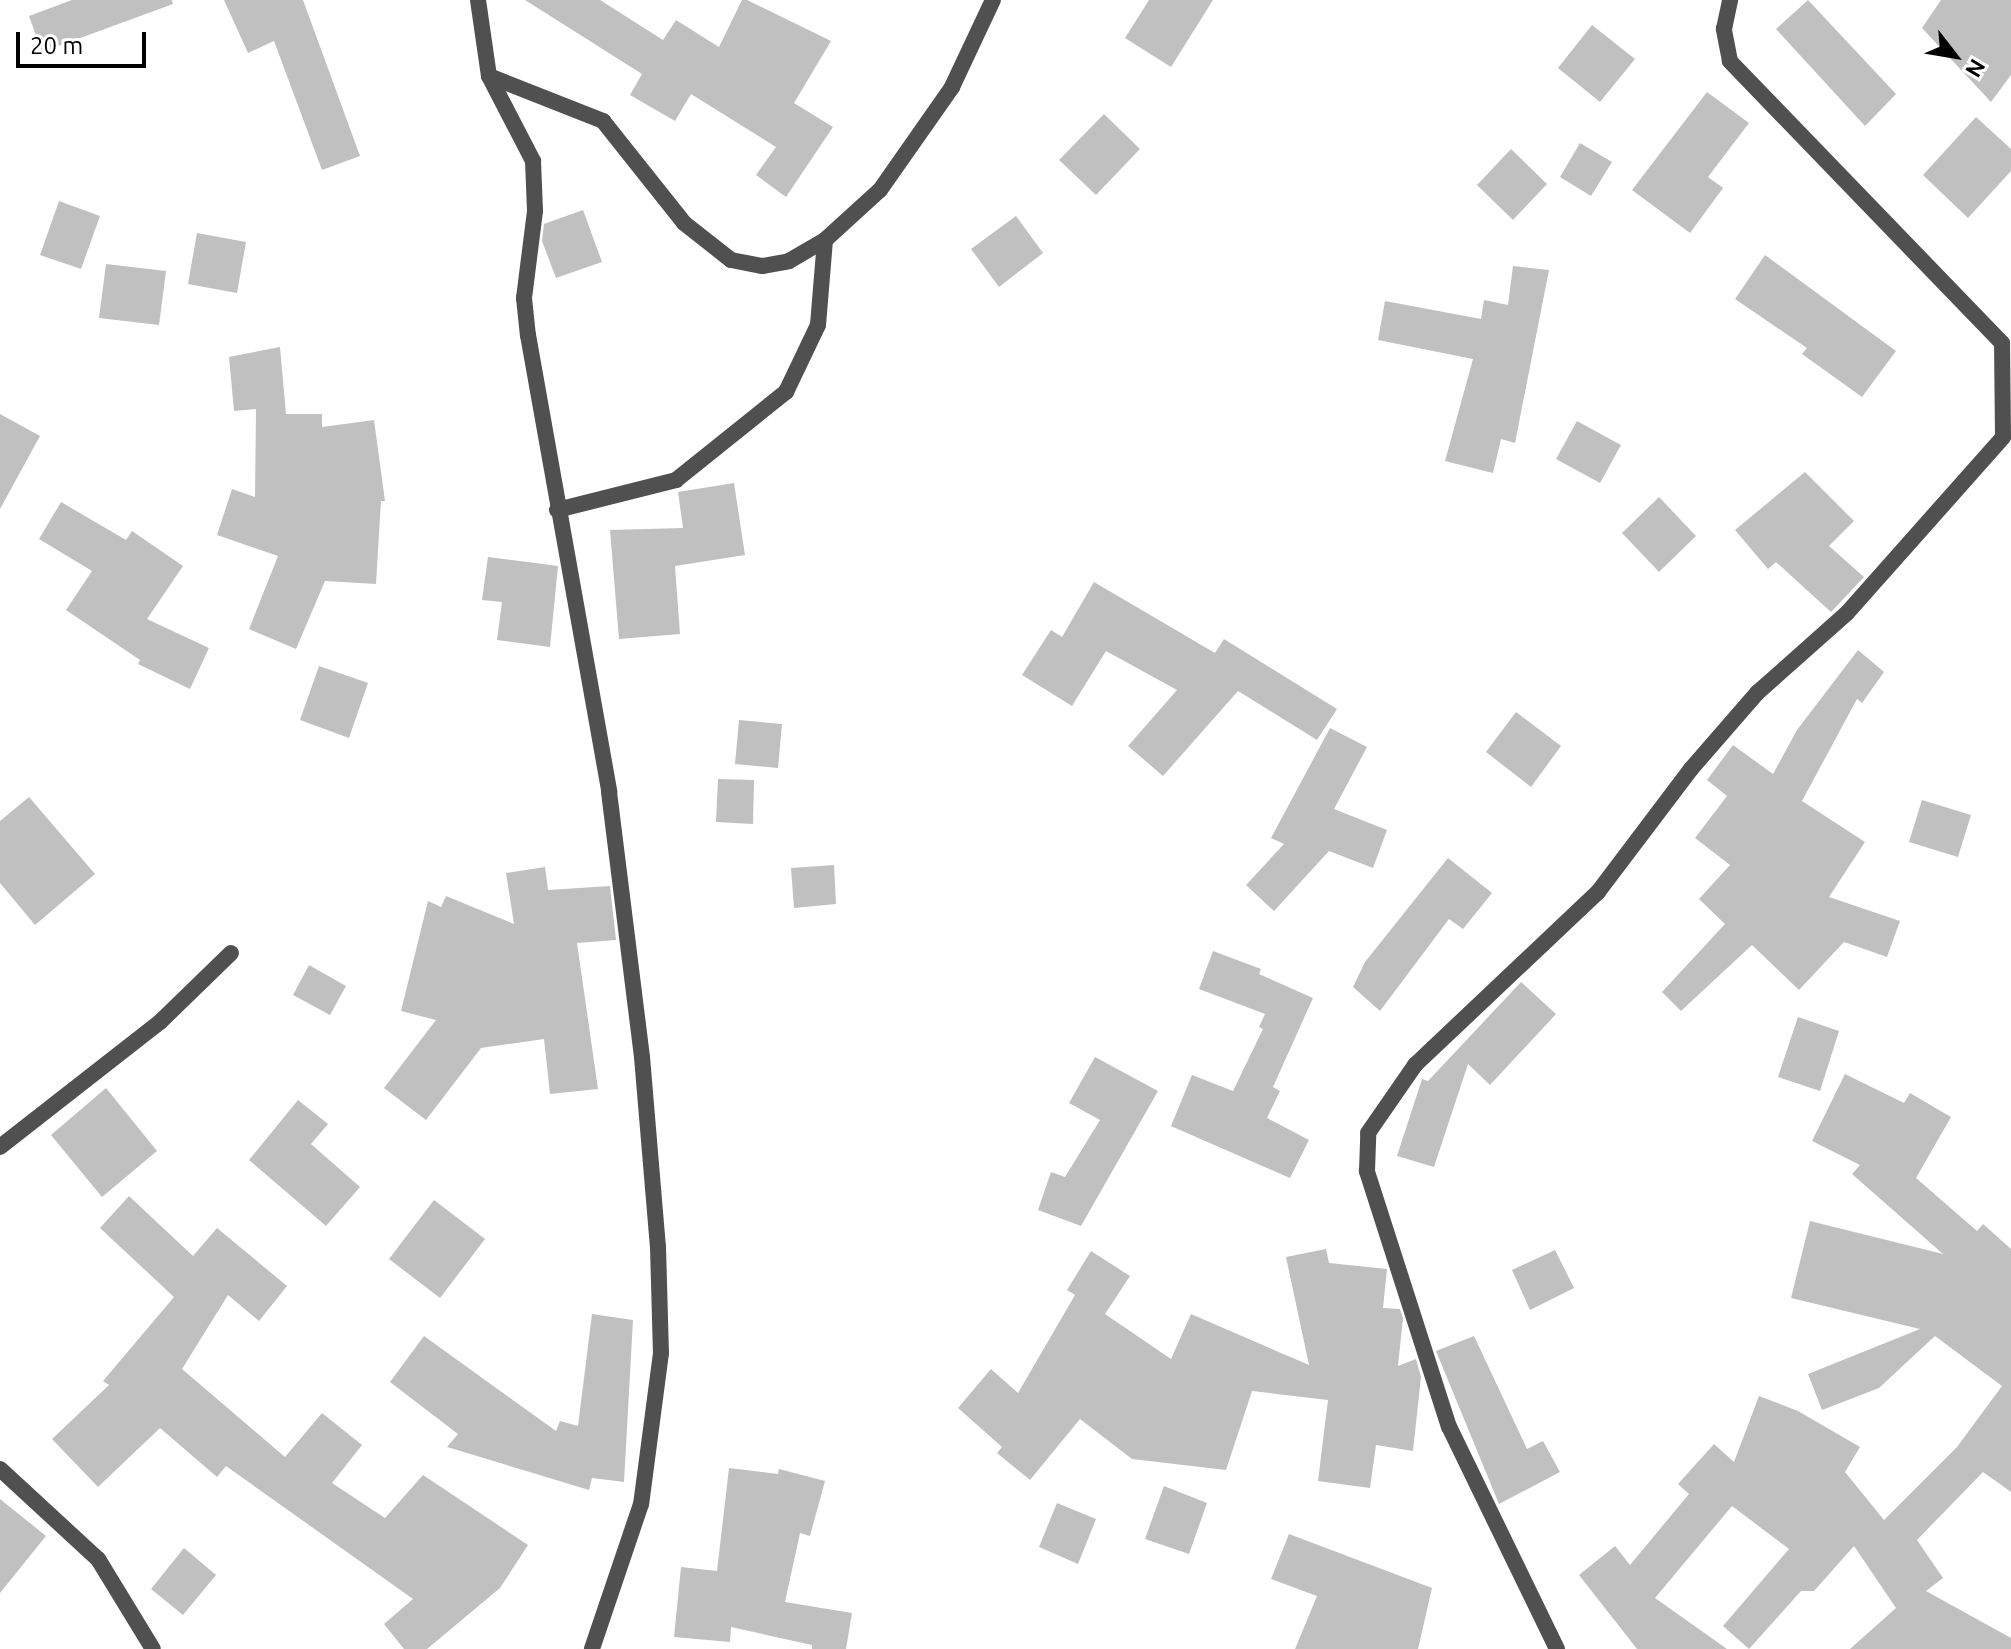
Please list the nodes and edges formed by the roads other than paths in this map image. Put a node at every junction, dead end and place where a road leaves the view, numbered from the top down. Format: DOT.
graph roads {
  1 [pos="478,0"];
  2 [pos="993,0"];
  3 [pos="1730,0"];
  4 [pos="489,76"];
  5 [pos="825,240"];
  6 [pos="2006,343"];
  7 [pos="557,510"];
  8 [pos="231,953"];
  9 [pos="0,1147"];
  10 [pos="0,1469"];
  11 [pos="153,1649"];
  12 [pos="592,1649"];
  13 [pos="1557,1649"];
  1 -- 4 [label="street"];
  2 -- 5 [label="street"];
  3 -- 6 [label="street"];
  4 -- 5 [label="street"];
  4 -- 7 [label="street"];
  5 -- 7 [label="street"];
  6 -- 13 [label="street"];
  7 -- 12 [label="street"];
  8 -- 9 [label="street"];
  10 -- 11 [label="street"];
}
